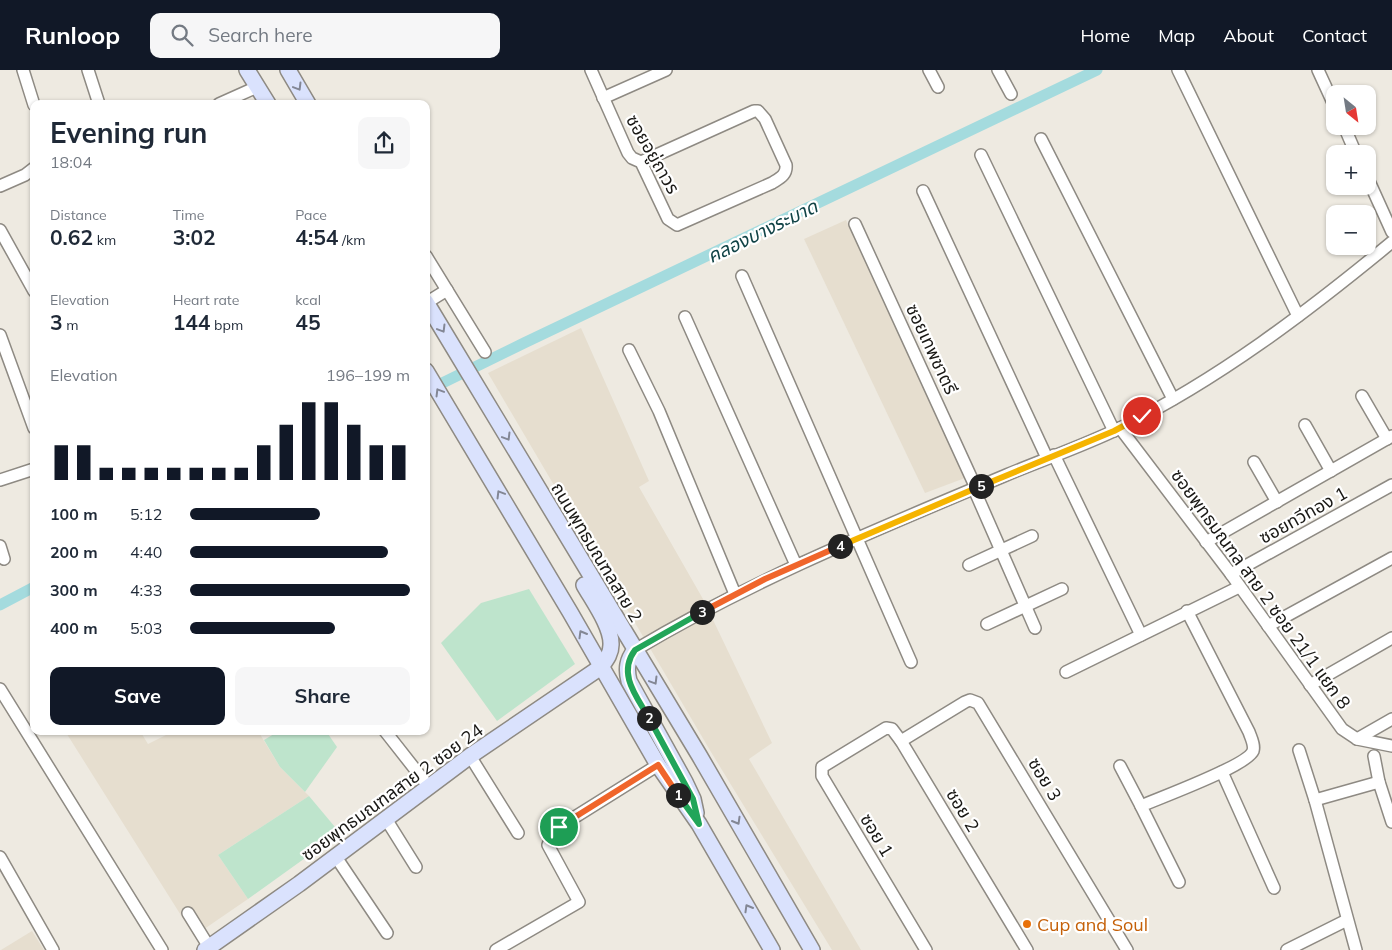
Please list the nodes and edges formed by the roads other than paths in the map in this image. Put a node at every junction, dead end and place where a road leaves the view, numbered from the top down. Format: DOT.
graph roads {
  1 [pos="23,70"];
  2 [pos="88,70"];
  3 [pos="247,70"];
  4 [pos="288,70"];
  5 [pos="591,70"];
  6 [pos="666,70"];
  7 [pos="929,70"];
  8 [pos="998,70"];
  9 [pos="1178,70"];
  10 [pos="1318,70"];
  11 [pos="257,87"];
  12 [pos="938,87"];
  13 [pos="1326,88"];
  14 [pos="1011,94"];
  15 [pos="603,98"];
  16 [pos="32,100"];
  17 [pos="98,100"];
  18 [pos="228,100"];
  19 [pos="265,100"];
  20 [pos="306,100"];
  21 [pos="1041,139"];
  22 [pos="981,156"];
  23 [pos="642,162"];
  24 [pos="30,171"];
  25 [pos="0,186"];
  26 [pos="923,191"];
  27 [pos="1376,195"];
  28 [pos="855,224"];
  29 [pos="0,230"];
  30 [pos="1392,232"];
  31 [pos="1392,242"];
  32 [pos="430,262"];
  33 [pos="742,276"];
  34 [pos="30,284"];
  35 [pos="447,290"];
  36 [pos="430,300"];
  37 [pos="430,309"];
  38 [pos="1298,316"];
  39 [pos="685,317"];
  40 [pos="0,335"];
  41 [pos="629,350"];
  42 [pos="485,352"];
  43 [pos="430,377"];
  44 [pos="1362,396"];
  45 [pos="1173,399"];
  46 [pos="30,417"];
  47 [pos="1305,425"];
  48 [pos="1117,429"];
  49 [pos="1389,438"];
  50 [pos="1050,457"];
  51 [pos="1254,462"];
  52 [pos="30,470"];
  53 [pos="1331,471"];
  54 [pos="0,480"];
  55 [pos="1392,485"];
  56 [pos="975,488"];
  57 [pos="544,500"];
  58 [pos="1277,502"];
  59 [pos="1032,536"];
  60 [pos="857,538"];
  61 [pos="1206,542"];
  62 [pos="0,546"];
  63 [pos="1002,550"];
  64 [pos="1392,558"];
  65 [pos="4,559"];
  66 [pos="796,565"];
  67 [pos="970,565"];
  68 [pos="1231,574"];
  69 [pos="1239,587"];
  70 [pos="1062,588"];
  71 [pos="735,594"];
  72 [pos="1025,606"];
  73 [pos="1187,611"];
  74 [pos="987,624"];
  75 [pos="1268,626"];
  76 [pos="1035,628"];
  77 [pos="1140,635"];
  78 [pos="1392,638"];
  79 [pos="635,650"];
  80 [pos="911,662"];
  81 [pos="601,667"];
  82 [pos="1066,672"];
  83 [pos="1310,685"];
  84 [pos="0,689"];
  85 [pos="1392,719"];
  86 [pos="388,735"];
  87 [pos="1357,739"];
  88 [pos="901,741"];
  89 [pos="1392,746"];
  90 [pos="852,748"];
  91 [pos="1299,750"];
  92 [pos="470,756"];
  93 [pos="1374,756"];
  94 [pos="658,765"];
  95 [pos="1120,766"];
  96 [pos="1222,772"];
  97 [pos="1379,782"];
  98 [pos="429,787"];
  99 [pos="1315,800"];
  100 [pos="1141,806"];
  101 [pos="386,819"];
  102 [pos="1392,822"];
  103 [pos="699,824"];
  104 [pos="518,833"];
  105 [pos="0,857"];
  106 [pos="336,857"];
  107 [pos="416,867"];
  108 [pos="4,871"];
  109 [pos="1179,882"];
  110 [pos="1274,888"];
  111 [pos="188,913"];
  112 [pos="1347,920"];
  113 [pos="387,933"];
  114 [pos="215,947"];
  115 [pos="53,950"];
  116 [pos="162,950"];
  117 [pos="496,950"];
  118 [pos="772,950"];
  119 [pos="812,950"];
  120 [pos="926,950"];
  121 [pos="1027,950"];
  122 [pos="1127,950"];
  123 [pos="1287,950"];
  124 [pos="1356,950"];
  1 -- 16 [label="street"];
  2 -- 17 [label="street"];
  3 -- 11 [label="main road"];
  4 -- 20 [label="main road, one-way"];
  5 -- 15 [label="street, ซอยอยู่ถาวร"];
  6 -- 15 [label="street"];
  7 -- 12 [label="street"];
  8 -- 14 [label="street"];
  9 -- 38 [label="street"];
  10 -- 13 [label="street"];
  11 -- 18 [label="street"];
  11 -- 19 [label="main road"];
  15 -- 23 [label="street, ซอยอยู่ถาวร"];
  21 -- 45 [label="street"];
  22 -- 48 [label="street, ซอยพุทธมณฑล สาย 2 ซอย 21/1 แยก 8"];
  23 -- 23 [label="street, ซอยอยู่ถาวร"];
  24 -- 25 [label="street"];
  26 -- 50 [label="street"];
  27 -- 30 [label="street"];
  28 -- 56 [label="street, ซอยเทพชาตรี"];
  29 -- 34 [label="street"];
  31 -- 38 [label="street"];
  32 -- 35 [label="street"];
  33 -- 60 [label="street"];
  35 -- 36 [label="street"];
  35 -- 42 [label="street"];
  37 -- 57 [label="main road, ถนนพุทธมณฑลสาย 2, one-way"];
  38 -- 45 [label="street"];
  39 -- 66 [label="street"];
  40 -- 46 [label="street"];
  41 -- 71 [label="street"];
  81 -- 43 [label="main road, one-way"];
  44 -- 49 [label="street"];
  45 -- 48 [label="street"];
  47 -- 53 [label="street"];
  48 -- 50 [label="street"];
  48 -- 61 [label="street, ซอยพุทธมณฑล สาย 2 ซอย 21/1 แยก 8"];
  49 -- 53 [label="street"];
  50 -- 56 [label="street"];
  50 -- 77 [label="street"];
  51 -- 58 [label="street"];
  52 -- 54 [label="street"];
  53 -- 58 [label="street"];
  55 -- 68 [label="street, ซอยทวีทอง 1"];
  56 -- 60 [label="street"];
  56 -- 63 [label="street, ซอยเทพชาตรี"];
  57 -- 79 [label="main road, ถนนพุทธมณฑลสาย 2"];
  57 -- 81 [label="main road"];
  58 -- 61 [label="street"];
  59 -- 63 [label="street"];
  60 -- 66 [label="street"];
  60 -- 80 [label="street"];
  61 -- 68 [label="street, ซอยพุทธมณฑล สาย 2 ซอย 21/1 แยก 8"];
  62 -- 65 [label="street"];
  63 -- 67 [label="street"];
  63 -- 72 [label="street, ซอยเทพชาตรี"];
  64 -- 75 [label="street"];
  66 -- 71 [label="street"];
  68 -- 69 [label="street, ซอยพุทธมณฑล สาย 2 ซอย 21/1 แยก 8"];
  69 -- 73 [label="street"];
  69 -- 75 [label="street, ซอยพุทธมณฑล สาย 2 ซอย 21/1 แยก 8"];
  70 -- 72 [label="street"];
  71 -- 79 [label="street"];
  72 -- 74 [label="street"];
  72 -- 76 [label="street, ซอยเทพชาตรี"];
  73 -- 77 [label="street"];
  73 -- 96 [label="street"];
  75 -- 83 [label="street, ซอยพุทธมณฑล สาย 2 ซอย 21/1 แยก 8"];
  77 -- 82 [label="street"];
  78 -- 83 [label="street"];
  79 -- 103 [label="main road"];
  79 -- 119 [label="main road, ถนนพุทธมณฑลสาย 2, one-way"];
  81 -- 92 [label="main road, ซอยพุทธมณฑลสาย 2 ซอย 24"];
  81 -- 94 [label="main road"];
  83 -- 87 [label="street, ซอยพุทธมณฑล สาย 2 ซอย 21/1 แยก 8"];
  84 -- 116 [label="street"];
  85 -- 87 [label="street"];
  86 -- 98 [label="street"];
  87 -- 89 [label="street, ซอยพุทธมณฑล สาย 2 ซอย 21/1 แยก 8"];
  88 -- 90 [label="street, ซอย 2"];
  88 -- 121 [label="street, ซอย 2"];
  88 -- 122 [label="street, ซอย 3"];
  90 -- 120 [label="street, ซอย 1"];
  91 -- 99 [label="street"];
  92 -- 98 [label="main road, ซอยพุทธมณฑลสาย 2 ซอย 24"];
  92 -- 104 [label="street"];
  93 -- 97 [label="street"];
  94 -- 103 [label="main road"];
  94 -- 117 [label="street"];
  95 -- 100 [label="street"];
  96 -- 100 [label="street"];
  96 -- 110 [label="street"];
  97 -- 99 [label="street"];
  97 -- 102 [label="street"];
  98 -- 101 [label="main road, ซอยพุทธมณฑลสาย 2 ซอย 24"];
  99 -- 112 [label="street"];
  100 -- 109 [label="street"];
  101 -- 106 [label="main road, ซอยพุทธมณฑลสาย 2 ซอย 24"];
  101 -- 107 [label="street"];
  118 -- 103 [label="main road, one-way"];
  105 -- 108 [label="street"];
  106 -- 113 [label="street"];
  106 -- 114 [label="main road, ซอยพุทธมณฑลสาย 2 ซอย 24"];
  108 -- 115 [label="street"];
  111 -- 114 [label="street"];
  112 -- 123 [label="street"];
  112 -- 124 [label="street"];
}
